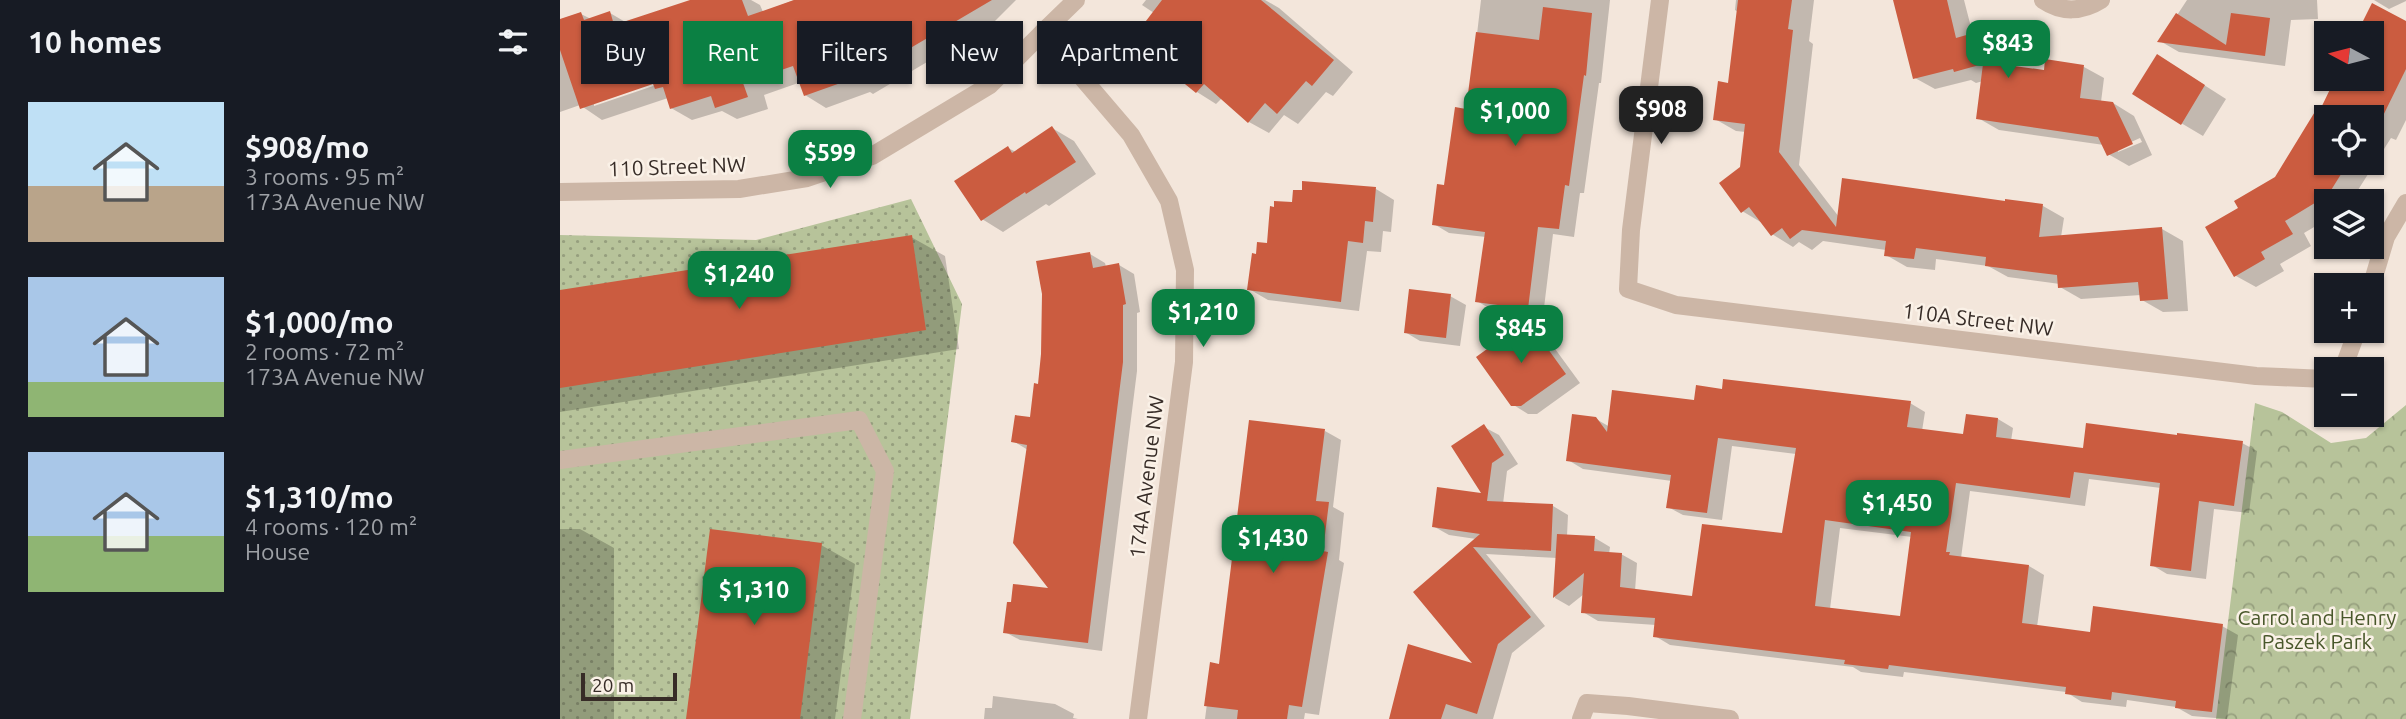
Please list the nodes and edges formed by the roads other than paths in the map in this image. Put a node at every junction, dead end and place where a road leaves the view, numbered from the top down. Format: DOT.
graph roads {
  1 [pos="1076,0"];
  2 [pos="1660,0"];
  3 [pos="2043,0"];
  4 [pos="2101,0"];
  5 [pos="1054,21"];
  6 [pos="1037,38"];
  7 [pos="1087,84"];
  8 [pos="560,192"];
  9 [pos="2406,203"];
  10 [pos="2375,273"];
  11 [pos="2314,378"];
  12 [pos="560,460"];
  13 [pos="1584,711"];
  14 [pos="852,719"];
  15 [pos="1138,719"];
  16 [pos="1730,719"];
  1 -- 5 [label="street, 110 Street NW"];
  2 -- 11 [label="street, 110A Street NW"];
  3 -- 4 [label="street"];
  6 -- 8 [label="street, 110 Street NW"];
  7 -- 15 [label="street, 174A Avenue NW"];
  9 -- 10 [label="street"];
  12 -- 14 [label="street"];
  13 -- 16 [label="street"];
}
